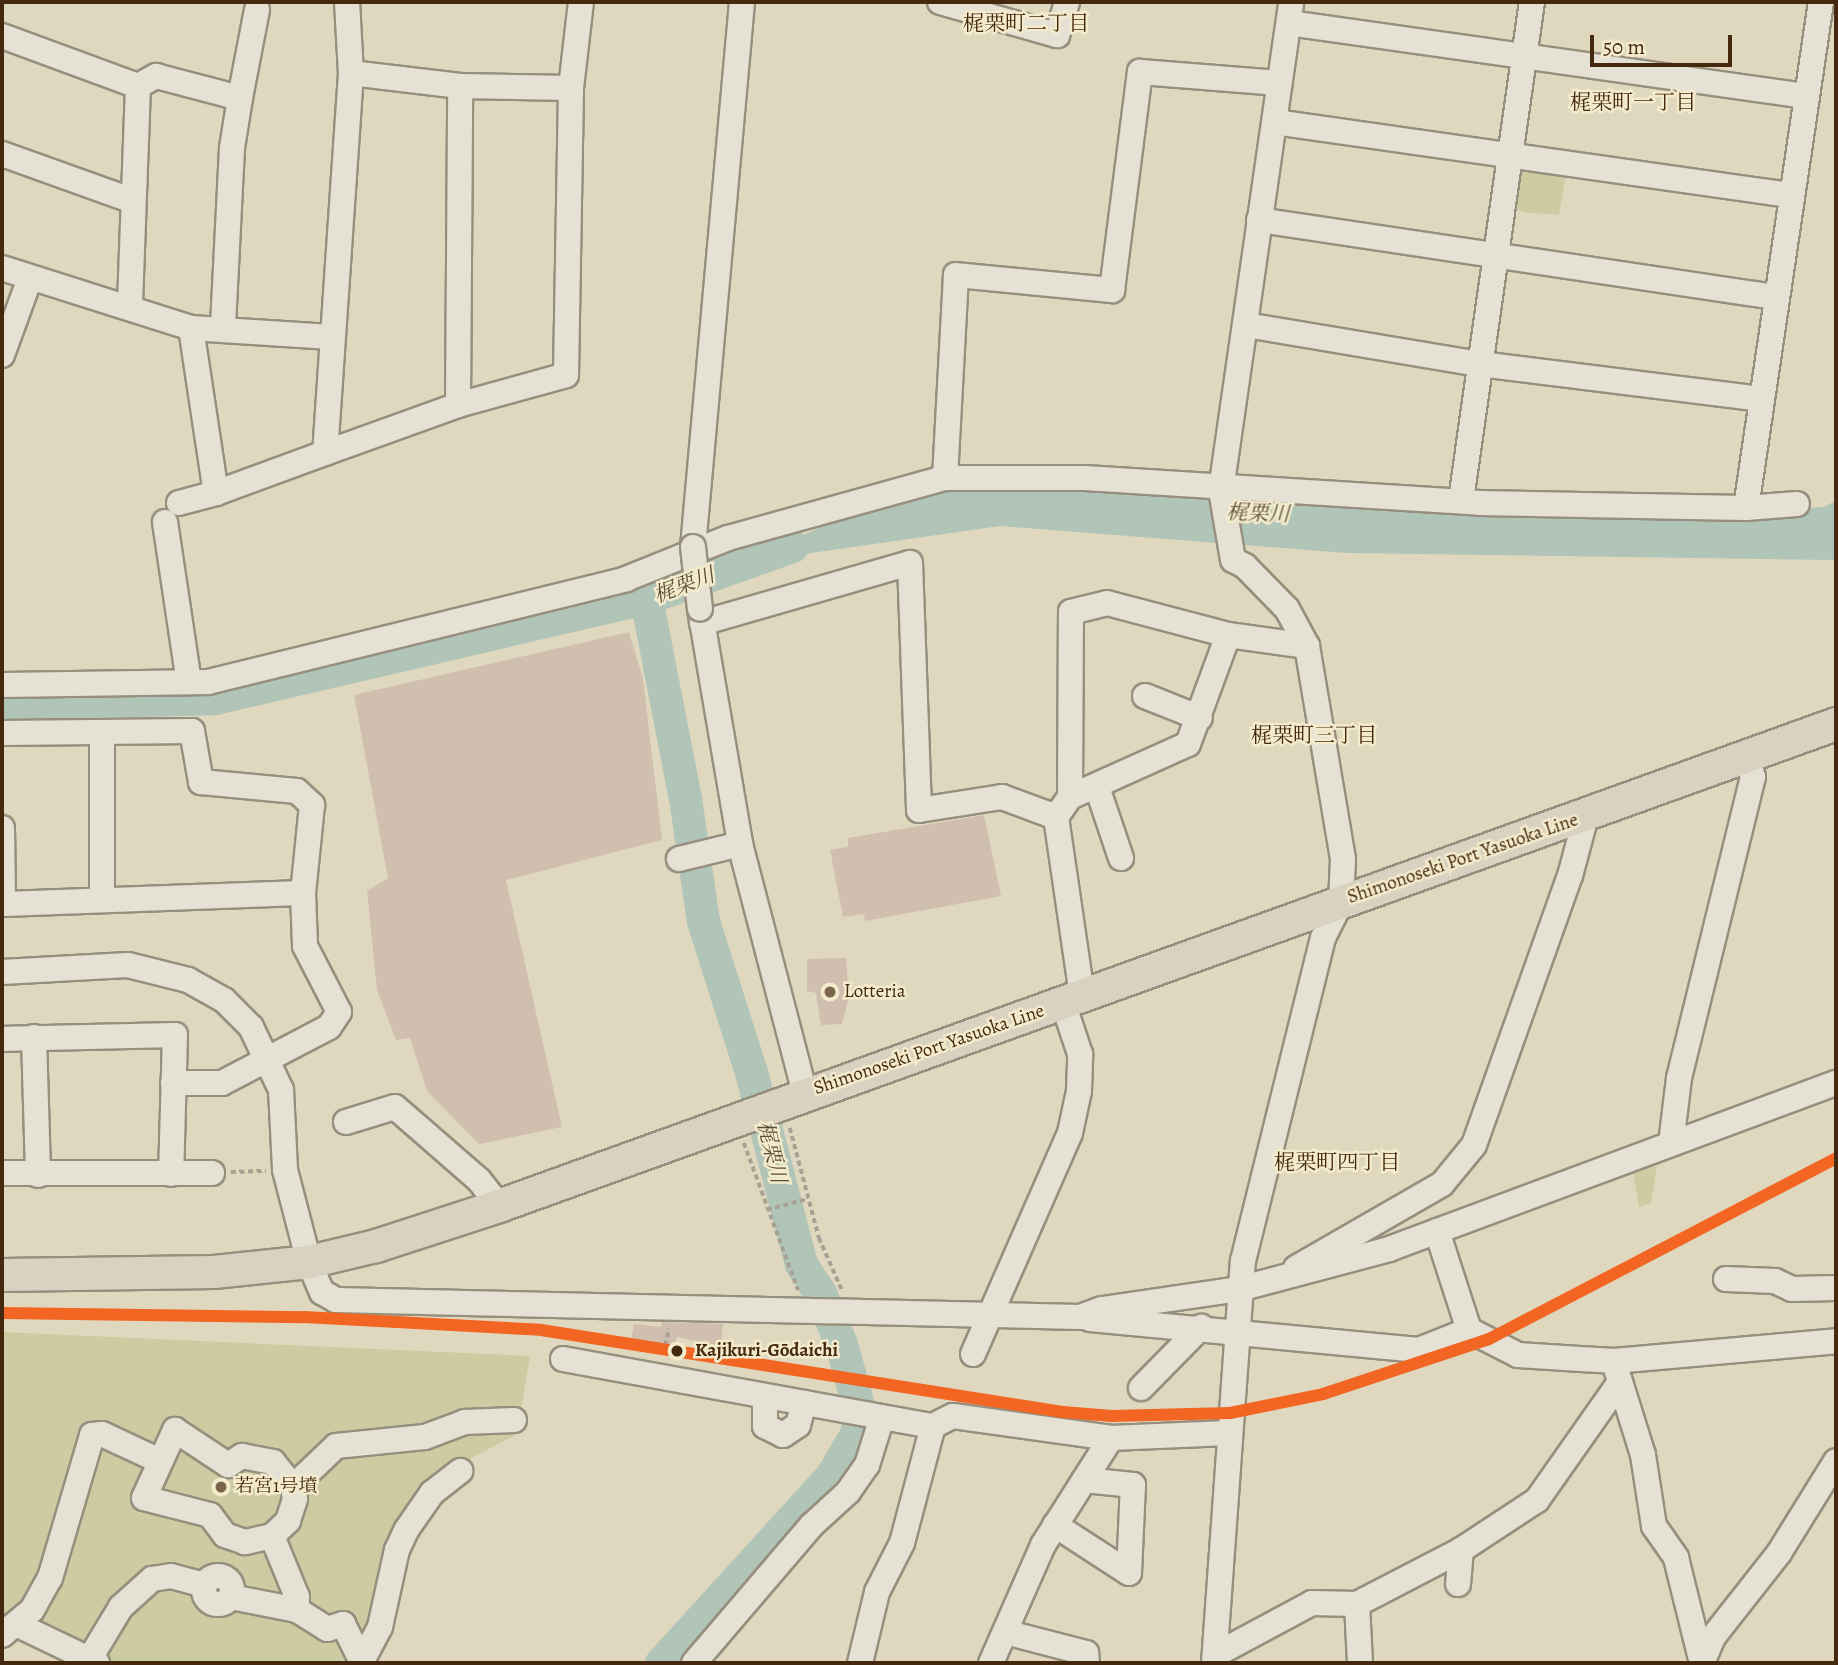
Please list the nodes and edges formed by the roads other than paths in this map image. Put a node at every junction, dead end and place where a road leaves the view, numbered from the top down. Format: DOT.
graph roads {
  1 [pos="347,2"];
  2 [pos="581,2"];
  3 [pos="742,2"];
  4 [pos="940,2"];
  5 [pos="1068,2"];
  6 [pos="1532,2"];
  7 [pos="1821,2"];
  8 [pos="257,10"];
  9 [pos="1290,12"];
  10 [pos="2,36"];
  11 [pos="1524,59"];
  12 [pos="351,73"];
  13 [pos="1280,83"];
  14 [pos="138,86"];
  15 [pos="460,86"];
  16 [pos="571,88"];
  17 [pos="1805,96"];
  18 [pos="240,98"];
  19 [pos="1275,122"];
  20 [pos="2,154"];
  21 [pos="1509,154"];
  22 [pos="1790,195"];
  23 [pos="133,201"];
  24 [pos="1259,220"];
  25 [pos="1494,257"];
  26 [pos="2,268"];
  27 [pos="30,278"];
  28 [pos="1775,297"];
  29 [pos="130,307"];
  30 [pos="1246,325"];
  31 [pos="223,327"];
  32 [pos="191,328"];
  33 [pos="331,337"];
  34 [pos="2,355"];
  35 [pos="1480,364"];
  36 [pos="1761,400"];
  37 [pos="458,405"];
  38 [pos="325,453"];
  39 [pos="945,478"];
  40 [pos="1221,490"];
  41 [pos="216,493"];
  42 [pos="1461,500"];
  43 [pos="1797,504"];
  44 [pos="1746,508"];
  45 [pos="701,616"];
  46 [pos="1228,635"];
  47 [pos="1307,646"];
  48 [pos="189,682"];
  49 [pos="2,685"];
  50 [pos="1145,696"];
  51 [pos="1200,718"];
  52 [pos="1836,724"];
  53 [pos="2,733"];
  54 [pos="102,735"];
  55 [pos="1748,757"];
  56 [pos="1097,787"];
  57 [pos="1070,797"];
  58 [pos="1586,816"];
  59 [pos="1056,817"];
  60 [pos="2,828"];
  61 [pos="740,844"];
  62 [pos="1121,858"];
  63 [pos="679,859"];
  64 [pos="303,893"];
  65 [pos="102,897"];
  66 [pos="1340,902"];
  67 [pos="2,904"];
  68 [pos="2,972"];
  69 [pos="1072,999"];
  70 [pos="34,1037"];
  71 [pos="2,1039"];
  72 [pos="268,1057"];
  73 [pos="173,1083"];
  74 [pos="1836,1083"];
  75 [pos="788,1100"];
  76 [pos="346,1122"];
  77 [pos="1671,1144"];
  78 [pos="2,1173"];
  79 [pos="212,1173"];
  80 [pos="171,1174"];
  81 [pos="38,1175"];
  82 [pos="499,1206"];
  83 [pos="1437,1231"];
  84 [pos="309,1262"];
  85 [pos="2,1275"];
  86 [pos="1288,1276"];
  87 [pos="1726,1279"];
  88 [pos="1836,1288"];
  89 [pos="1239,1289"];
  90 [pos="990,1313"];
  91 [pos="1080,1317"];
  92 [pos="1201,1327"];
  93 [pos="1469,1330"];
  94 [pos="1238,1333"];
  95 [pos="1836,1341"];
  96 [pos="973,1354"];
  97 [pos="563,1359"];
  98 [pos="1617,1371"];
  99 [pos="1141,1388"];
  100 [pos="765,1396"];
  101 [pos="804,1403"];
  102 [pos="879,1416"];
  103 [pos="514,1420"];
  104 [pos="933,1426"];
  105 [pos="1228,1433"];
  106 [pos="1111,1438"];
  107 [pos="160,1461"];
  108 [pos="1836,1461"];
  109 [pos="460,1471"];
  110 [pos="1084,1480"];
  111 [pos="293,1487"];
  112 [pos="1055,1525"];
  113 [pos="272,1536"];
  114 [pos="238,1539"];
  115 [pos="1461,1550"];
  116 [pos="1458,1584"];
  117 [pos="220,1586"];
  118 [pos="1357,1604"];
  119 [pos="298,1610"];
  120 [pos="9,1630"];
  121 [pos="1005,1632"];
  122 [pos="1214,1659"];
  123 [pos="93,1661"];
  124 [pos="362,1663"];
  125 [pos="694,1663"];
  126 [pos="860,1663"];
  127 [pos="991,1663"];
  128 [pos="1087,1663"];
  129 [pos="1360,1663"];
  130 [pos="1702,1663"];
  1 -- 12 [label="street"];
  2 -- 16 [label="street"];
  3 -- 45 [label="street, bridge"];
  4 -- 5 [label="street"];
  6 -- 11 [label="street"];
  7 -- 17 [label="street"];
  8 -- 18 [label="street"];
  9 -- 11 [label="street"];
  9 -- 13 [label="street"];
  10 -- 14 [label="street"];
  11 -- 17 [label="street"];
  11 -- 21 [label="street"];
  12 -- 15 [label="street"];
  12 -- 33 [label="street"];
  13 -- 19 [label="street"];
  13 -- 39 [label="street"];
  14 -- 18 [label="street"];
  14 -- 23 [label="street"];
  15 -- 16 [label="street"];
  15 -- 37 [label="street"];
  16 -- 37 [label="street"];
  17 -- 22 [label="street"];
  18 -- 31 [label="street"];
  19 -- 21 [label="street"];
  19 -- 24 [label="street"];
  20 -- 23 [label="street"];
  21 -- 22 [label="street"];
  21 -- 25 [label="street"];
  22 -- 28 [label="street"];
  23 -- 29 [label="street"];
  24 -- 25 [label="street"];
  24 -- 30 [label="street"];
  25 -- 28 [label="street"];
  25 -- 35 [label="street"];
  26 -- 27 [label="street"];
  27 -- 29 [label="street"];
  27 -- 34 [label="street"];
  28 -- 36 [label="street"];
  29 -- 32 [label="street"];
  30 -- 35 [label="street"];
  30 -- 40 [label="street"];
  31 -- 32 [label="street"];
  31 -- 33 [label="street"];
  32 -- 41 [label="street"];
  33 -- 38 [label="street"];
  35 -- 36 [label="street"];
  35 -- 42 [label="street"];
  36 -- 44 [label="street"];
  37 -- 38 [label="street"];
  38 -- 41 [label="street"];
  39 -- 40 [label="street"];
  39 -- 48 [label="street"];
  40 -- 42 [label="street"];
  40 -- 47 [label="street"];
  41 -- 48 [label="street"];
  42 -- 44 [label="street"];
  43 -- 44 [label="street"];
  45 -- 59 [label="street"];
  45 -- 61 [label="street"];
  46 -- 47 [label="street"];
  46 -- 51 [label="street"];
  46 -- 57 [label="street"];
  47 -- 66 [label="street"];
  48 -- 49 [label="street"];
  50 -- 51 [label="street"];
  51 -- 56 [label="street"];
  52 -- 55 [label="main road, Shimonoseki Port Yasuoka Line"];
  53 -- 54 [label="street"];
  54 -- 64 [label="street"];
  54 -- 65 [label="street"];
  55 -- 58 [label="main road, Shimonoseki Port Yasuoka Line"];
  55 -- 77 [label="street"];
  56 -- 57 [label="street"];
  56 -- 62 [label="street"];
  57 -- 59 [label="street"];
  58 -- 66 [label="main road, Shimonoseki Port Yasuoka Line"];
  58 -- 86 [label="street"];
  59 -- 69 [label="street"];
  60 -- 67 [label="street"];
  61 -- 63 [label="street"];
  61 -- 75 [label="street"];
  64 -- 65 [label="street"];
  64 -- 72 [label="street"];
  65 -- 67 [label="street"];
  66 -- 69 [label="main road, Shimonoseki Port Yasuoka Line"];
  66 -- 89 [label="street"];
  68 -- 72 [label="street"];
  69 -- 75 [label="main road, Shimonoseki Port Yasuoka Line"];
  69 -- 90 [label="street"];
  70 -- 71 [label="street"];
  70 -- 73 [label="street"];
  70 -- 81 [label="street"];
  72 -- 73 [label="street"];
  72 -- 84 [label="street"];
  73 -- 80 [label="street"];
  74 -- 77 [label="street"];
  75 -- 82 [label="main road, Shimonoseki Port Yasuoka Line"];
  76 -- 82 [label="street"];
  77 -- 83 [label="street"];
  78 -- 81 [label="street"];
  79 -- 80 [label="street"];
  80 -- 81 [label="street"];
  82 -- 84 [label="main road, Shimonoseki Port Yasuoka Line"];
  83 -- 86 [label="street"];
  83 -- 93 [label="street"];
  84 -- 85 [label="main road, Shimonoseki Port Yasuoka Line"];
  84 -- 90 [label="street"];
  86 -- 89 [label="street"];
  87 -- 88 [label="street"];
  89 -- 91 [label="street"];
  89 -- 94 [label="street"];
  90 -- 91 [label="street"];
  90 -- 96 [label="street"];
  91 -- 92 [label="street"];
  92 -- 94 [label="street"];
  92 -- 99 [label="street"];
  93 -- 94 [label="street"];
  93 -- 98 [label="street"];
  94 -- 105 [label="street"];
  95 -- 98 [label="street"];
  97 -- 100 [label="street"];
  98 -- 115 [label="street"];
  98 -- 130 [label="street"];
  100 -- 101 [label="street"];
  100 -- 101 [label="street"];
  101 -- 102 [label="street"];
  102 -- 104 [label="street"];
  102 -- 125 [label="street"];
  103 -- 111 [label="street"];
  104 -- 106 [label="street"];
  104 -- 126 [label="street"];
  105 -- 106 [label="street"];
  105 -- 122 [label="street"];
  106 -- 110 [label="street"];
  107 -- 111 [label="street"];
  107 -- 114 [label="street"];
  107 -- 120 [label="street"];
  108 -- 130 [label="street"];
  109 -- 124 [label="street"];
  110 -- 112 [label="street"];
  110 -- 112 [label="street"];
  111 -- 113 [label="street"];
  112 -- 121 [label="street"];
  113 -- 114 [label="street"];
  113 -- 119 [label="street"];
  114 -- 117 [label="street"];
  115 -- 116 [label="street"];
  115 -- 118 [label="street"];
  117 -- 119 [label="street"];
  117 -- 123 [label="street"];
  118 -- 122 [label="street"];
  118 -- 129 [label="street"];
  119 -- 124 [label="street"];
  120 -- 123 [label="street"];
  121 -- 127 [label="street"];
  121 -- 128 [label="street"];
}
